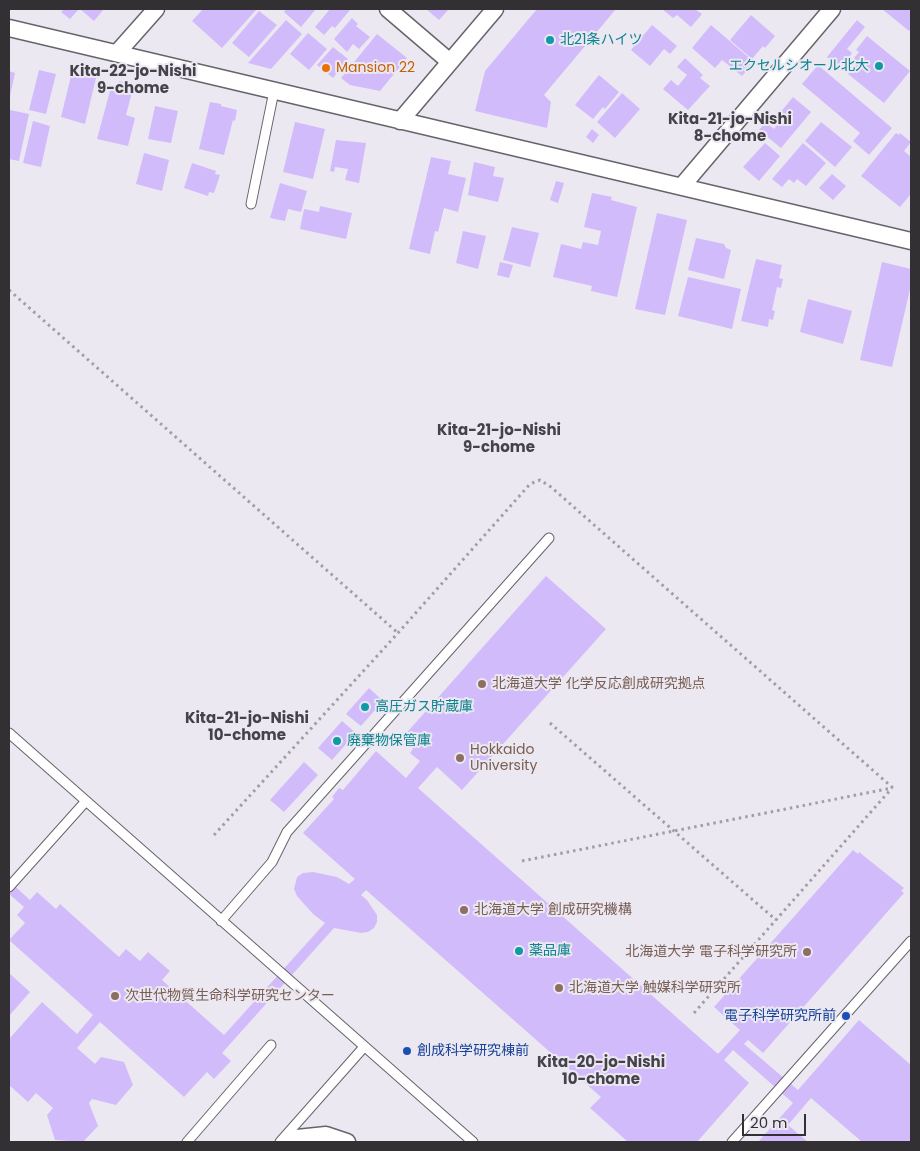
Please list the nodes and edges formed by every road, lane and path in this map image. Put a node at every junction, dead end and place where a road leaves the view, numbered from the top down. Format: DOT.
graph roads {
  1 [pos="156,9"];
  2 [pos="388,9"];
  3 [pos="496,9"];
  4 [pos="832,9"];
  5 [pos="9,28"];
  6 [pos="117,53"];
  7 [pos="450,62"];
  8 [pos="274,91"];
  9 [pos="400,121"];
  10 [pos="682,186"];
  11 [pos="251,204"];
  12 [pos="911,241"];
  13 [pos="9,290"];
  14 [pos="549,538"];
  15 [pos="398,633"];
  16 [pos="550,722"];
  17 [pos="9,733"];
  18 [pos="892,788"];
  19 [pos="86,801"];
  20 [pos="674,831"];
  21 [pos="214,834"];
  22 [pos="522,861"];
  23 [pos="9,887"];
  24 [pos="776,920"];
  25 [pos="221,921"];
  26 [pos="911,941"];
  27 [pos="694,1013"];
  28 [pos="271,1044"];
  29 [pos="364,1047"];
  30 [pos="187,1142"];
  31 [pos="280,1142"];
  32 [pos="289,1142"];
  33 [pos="347,1142"];
  34 [pos="472,1142"];
  35 [pos="732,1142"];
  1 -- 6 [label="street"];
  2 -- 7 [label="street"];
  3 -- 7 [label="street"];
  4 -- 10 [label="street"];
  5 -- 6 [label="street"];
  6 -- 8 [label="street"];
  7 -- 9 [label="street"];
  8 -- 9 [label="street"];
  8 -- 11 [label="lane"];
  9 -- 10 [label="street"];
  10 -- 12 [label="street"];
  13 -- 15 [label="path"];
  14 -- 25 [label="lane"];
  15 -- 18 [label="path"];
  15 -- 21 [label="path"];
  16 -- 20 [label="path"];
  17 -- 19 [label="lane"];
  18 -- 20 [label="path"];
  18 -- 24 [label="path"];
  19 -- 23 [label="lane"];
  19 -- 25 [label="lane"];
  20 -- 22 [label="path"];
  20 -- 24 [label="path"];
  24 -- 27 [label="path"];
  25 -- 29 [label="lane"];
  26 -- 35 [label="lane"];
  28 -- 30 [label="lane"];
  29 -- 31 [label="lane"];
  29 -- 34 [label="lane"];
  32 -- 33 [label="street"];
}
